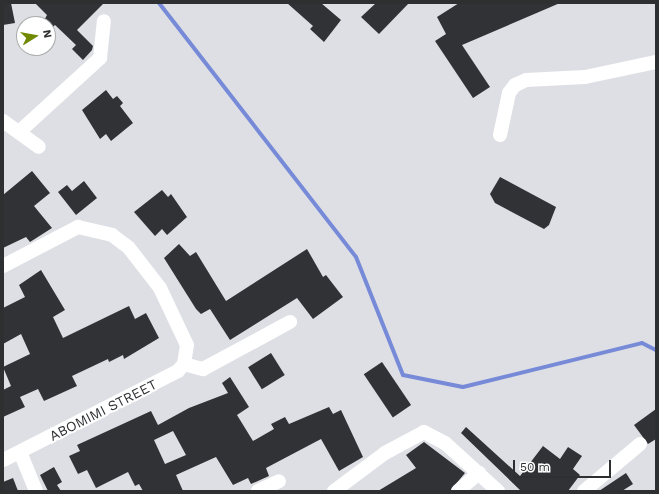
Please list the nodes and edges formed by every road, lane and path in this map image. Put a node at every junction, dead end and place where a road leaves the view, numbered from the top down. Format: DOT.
graph roads {
  1 [pos="104,21"];
  2 [pos="656,62"];
  3 [pos="3,121"];
  4 [pos="19,132"];
  5 [pos="500,135"];
  6 [pos="39,147"];
  7 [pos="3,266"];
  8 [pos="290,322"];
  9 [pos="184,364"];
  10 [pos="640,444"];
  11 [pos="20,452"];
  12 [pos="3,460"];
  13 [pos="478,473"];
  14 [pos="279,481"];
  15 [pos="36,491"];
  16 [pos="258,491"];
  17 [pos="334,491"];
  18 [pos="458,491"];
  19 [pos="498,491"];
  20 [pos="584,491"];
  1 -- 4 [label="street"];
  2 -- 5 [label="street"];
  3 -- 4 [label="street"];
  4 -- 6 [label="street"];
  7 -- 9 [label="street"];
  8 -- 9 [label="street"];
  9 -- 11 [label="street, ABOMIMI STREET"];
  10 -- 20 [label="street"];
  11 -- 12 [label="street, ABOMIMI STREET"];
  11 -- 15 [label="street"];
  13 -- 17 [label="street"];
  13 -- 18 [label="street"];
  13 -- 19 [label="street"];
  14 -- 16 [label="street"];
}
